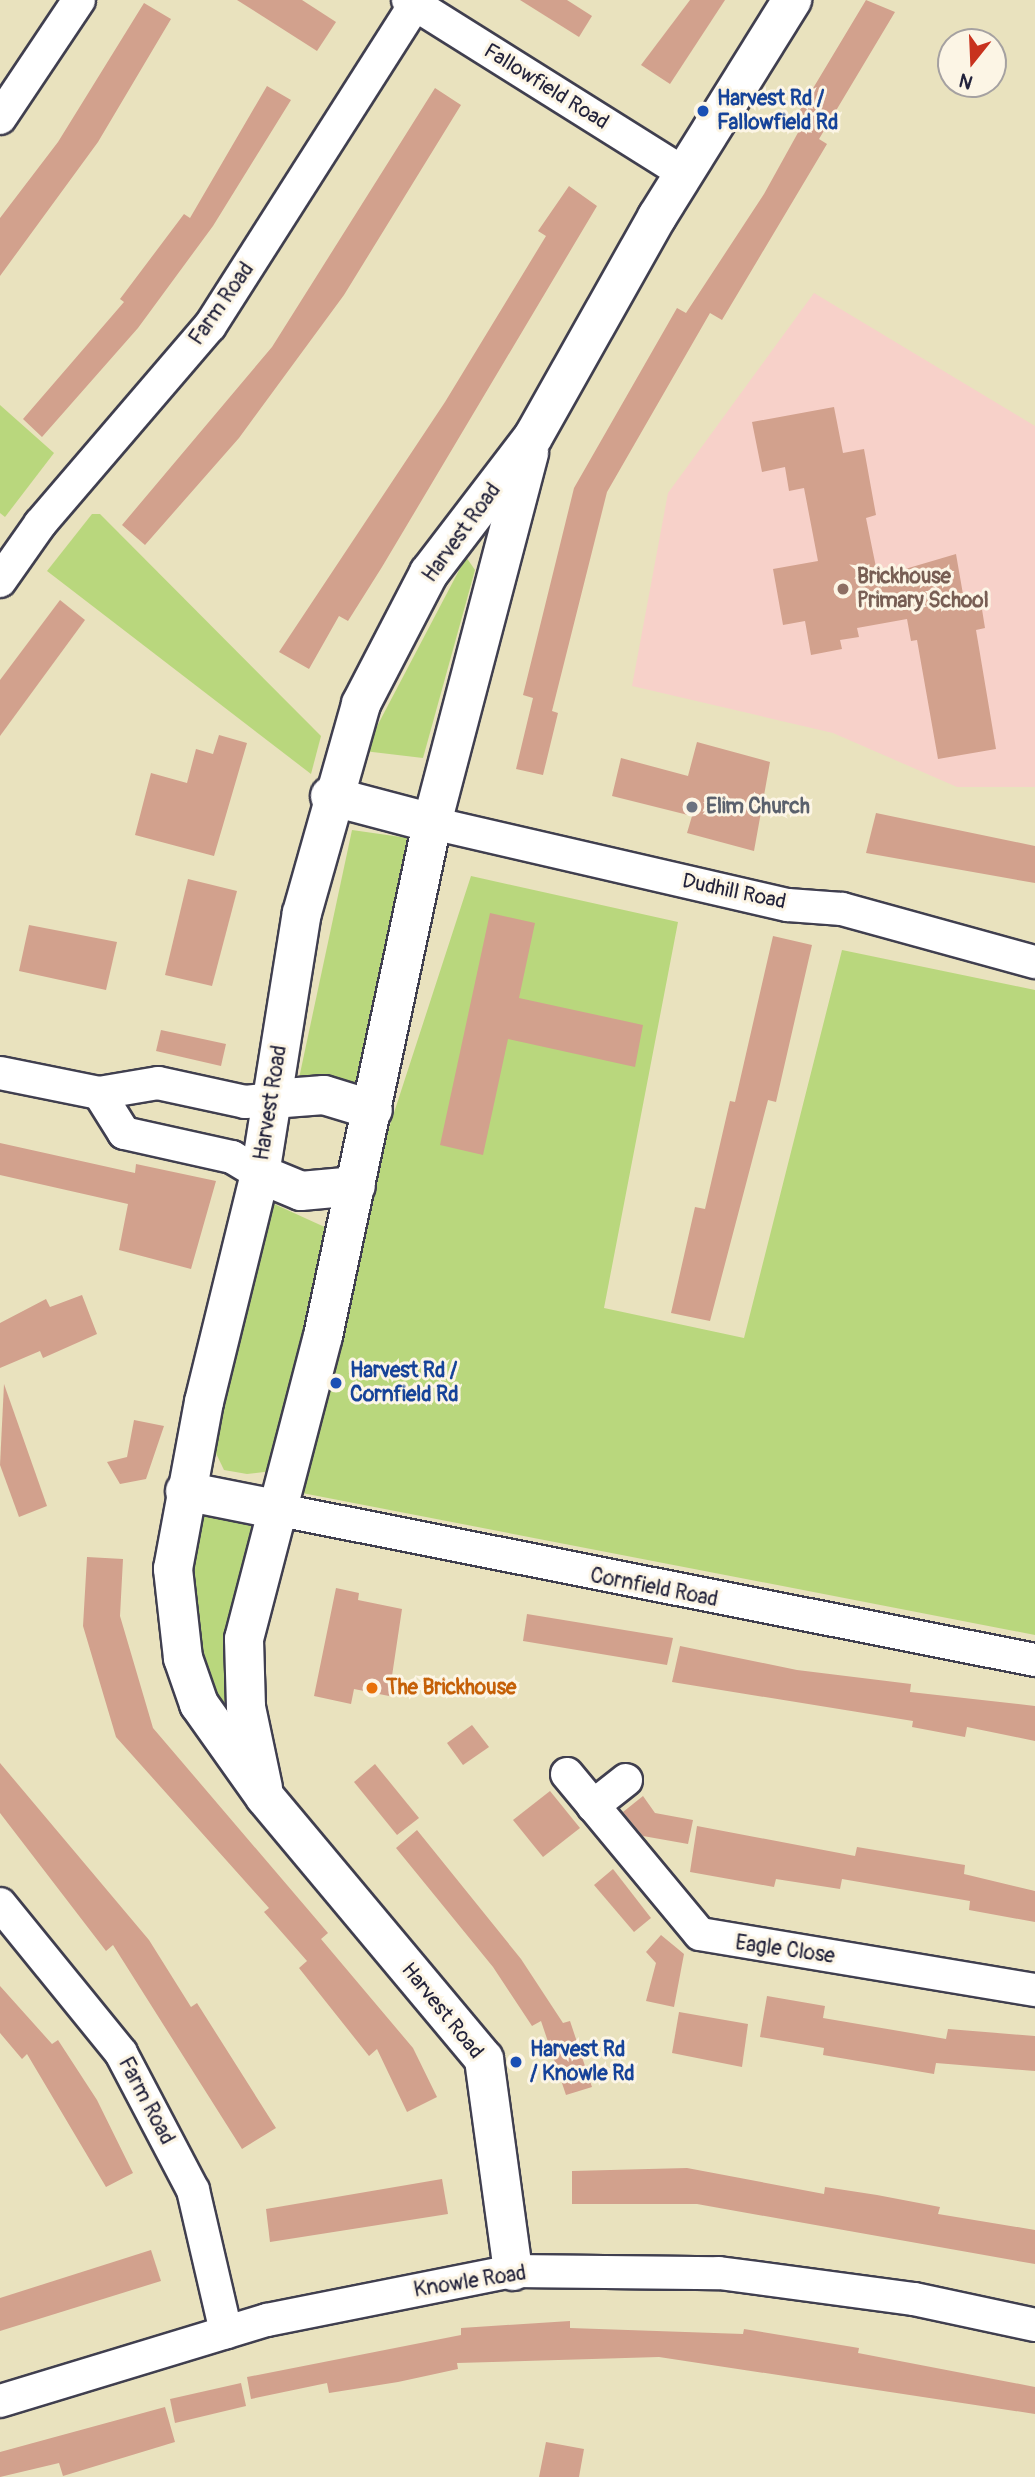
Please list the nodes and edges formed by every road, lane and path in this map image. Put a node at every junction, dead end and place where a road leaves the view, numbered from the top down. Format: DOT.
graph roads {
  1 [pos="79,0"];
  2 [pos="792,0"];
  3 [pos="411,2"];
  4 [pos="0,118"];
  5 [pos="684,173"];
  6 [pos="533,437"];
  7 [pos="0,581"];
  8 [pos="330,796"];
  9 [pos="432,823"];
  10 [pos="1035,962"];
  11 [pos="0,1073"];
  12 [pos="99,1093"];
  13 [pos="271,1099"];
  14 [pos="373,1110"];
  15 [pos="260,1174"];
  16 [pos="356,1186"];
  17 [pos="185,1491"];
  18 [pos="275,1509"];
  19 [pos="1035,1661"];
  20 [pos="567,1774"];
  21 [pos="626,1780"];
  22 [pos="265,1797"];
  23 [pos="593,1806"];
  24 [pos="0,1904"];
  25 [pos="1035,1990"];
  26 [pos="513,2271"];
  27 [pos="1035,2325"];
  28 [pos="226,2332"];
  29 [pos="0,2401"];
  1 -- 4 [label="street"];
  2 -- 5 [label="street, Harvest Road"];
  3 -- 5 [label="street, Fallowfield Road"];
  3 -- 7 [label="street, Farm Road"];
  5 -- 6 [label="street, Harvest Road"];
  6 -- 8 [label="street, Harvest Road"];
  6 -- 9 [label="street, Harvest Road"];
  8 -- 9 [label="street"];
  8 -- 13 [label="street, Harvest Road"];
  9 -- 10 [label="street, Dudhill Road"];
  9 -- 14 [label="street, Harvest Road"];
  11 -- 12 [label="street"];
  12 -- 13 [label="street"];
  12 -- 15 [label="street"];
  13 -- 14 [label="street"];
  13 -- 15 [label="street, Harvest Road"];
  14 -- 16 [label="street, Harvest Road"];
  15 -- 16 [label="street"];
  15 -- 17 [label="street, Harvest Road"];
  16 -- 18 [label="street, Harvest Road"];
  17 -- 18 [label="street"];
  17 -- 22 [label="street, Harvest Road"];
  18 -- 19 [label="street, Cornfield Road"];
  18 -- 22 [label="street, Harvest Road"];
  20 -- 23 [label="street, Eagle Close"];
  21 -- 23 [label="street"];
  22 -- 26 [label="street, Harvest Road"];
  23 -- 25 [label="street, Eagle Close"];
  24 -- 28 [label="street, Farm Road"];
  26 -- 27 [label="street, Knowle Road"];
  26 -- 28 [label="street, Knowle Road"];
  28 -- 29 [label="street, Knowle Road"];
}
